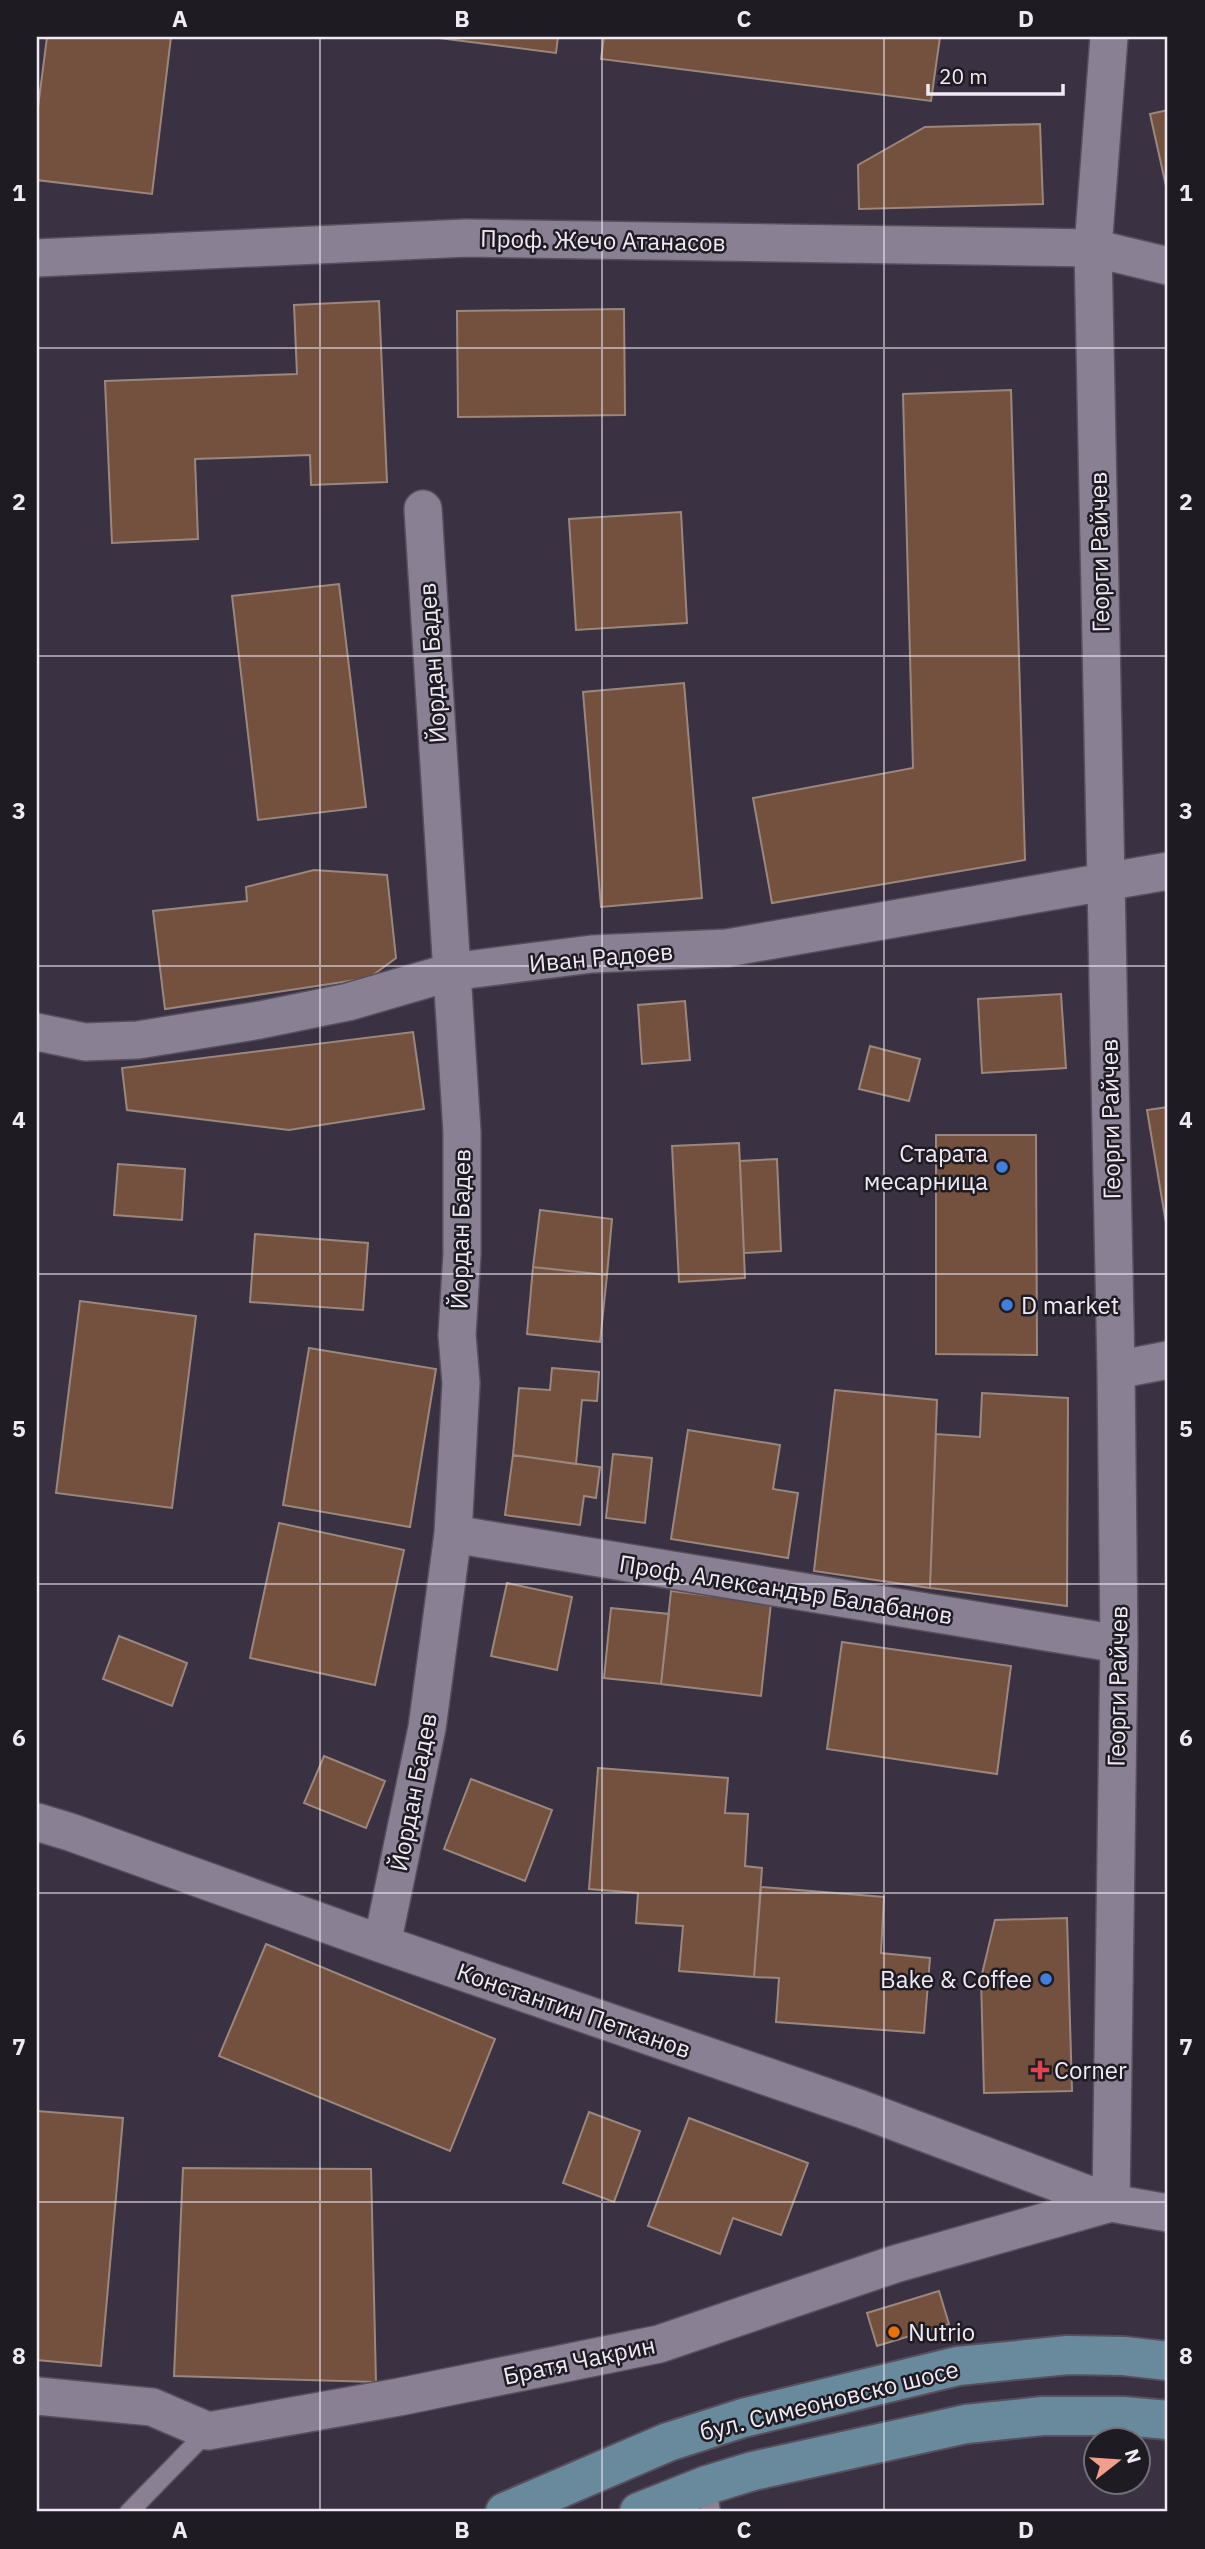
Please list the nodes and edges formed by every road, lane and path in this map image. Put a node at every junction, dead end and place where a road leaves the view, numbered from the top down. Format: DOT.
graph roads {
  1 [pos="1108,37"];
  2 [pos="1093,248"];
  3 [pos="37,258"];
  4 [pos="1168,266"];
  5 [pos="423,509"];
  6 [pos="1168,871"];
  7 [pos="1105,881"];
  8 [pos="451,972"];
  9 [pos="37,1032"];
  10 [pos="1168,1360"];
  11 [pos="1116,1370"];
  12 [pos="453,1534"];
  13 [pos="1119,1644"];
  14 [pos="37,1822"];
  15 [pos="382,1944"];
  16 [pos="1111,2203"];
  17 [pos="1168,2213"];
  18 [pos="1168,2361"];
  19 [pos="37,2396"];
  20 [pos="1168,2420"];
  21 [pos="208,2431"];
  22 [pos="709,2499"];
  23 [pos="129,2512"];
  24 [pos="505,2512"];
  25 [pos="639,2512"];
  1 -- 2 [label="street, Георги Райчев"];
  2 -- 3 [label="street, Проф. Жечо Атанасов"];
  2 -- 4 [label="street, Проф. Жечо Атанасов"];
  2 -- 7 [label="street, Георги Райчев"];
  5 -- 8 [label="street, Йордан Бадев"];
  6 -- 7 [label="street, Иван Радоев"];
  7 -- 8 [label="street, Иван Радоев"];
  7 -- 11 [label="street, Георги Райчев"];
  8 -- 9 [label="street, Иван Радоев"];
  8 -- 12 [label="street, Йордан Бадев"];
  10 -- 11 [label="street"];
  11 -- 13 [label="street, Георги Райчев"];
  12 -- 13 [label="street, Проф. Александър Балабанов"];
  12 -- 15 [label="street, Йордан Бадев"];
  13 -- 16 [label="street, Георги Райчев"];
  14 -- 15 [label="street, Константин Петканов"];
  15 -- 16 [label="street, Константин Петканов"];
  16 -- 17 [label="street, Константин Петканов"];
  16 -- 21 [label="street, Братя Чакрин"];
  18 -- 24 [label="main road, бул. Симеоновско шосе"];
  19 -- 21 [label="street"];
  20 -- 22 [label="main road, бул. Симеоновско шосе"];
  21 -- 23 [label="lane"];
  22 -- 25 [label="main road, бул. Симеоновско шосе"];
}
